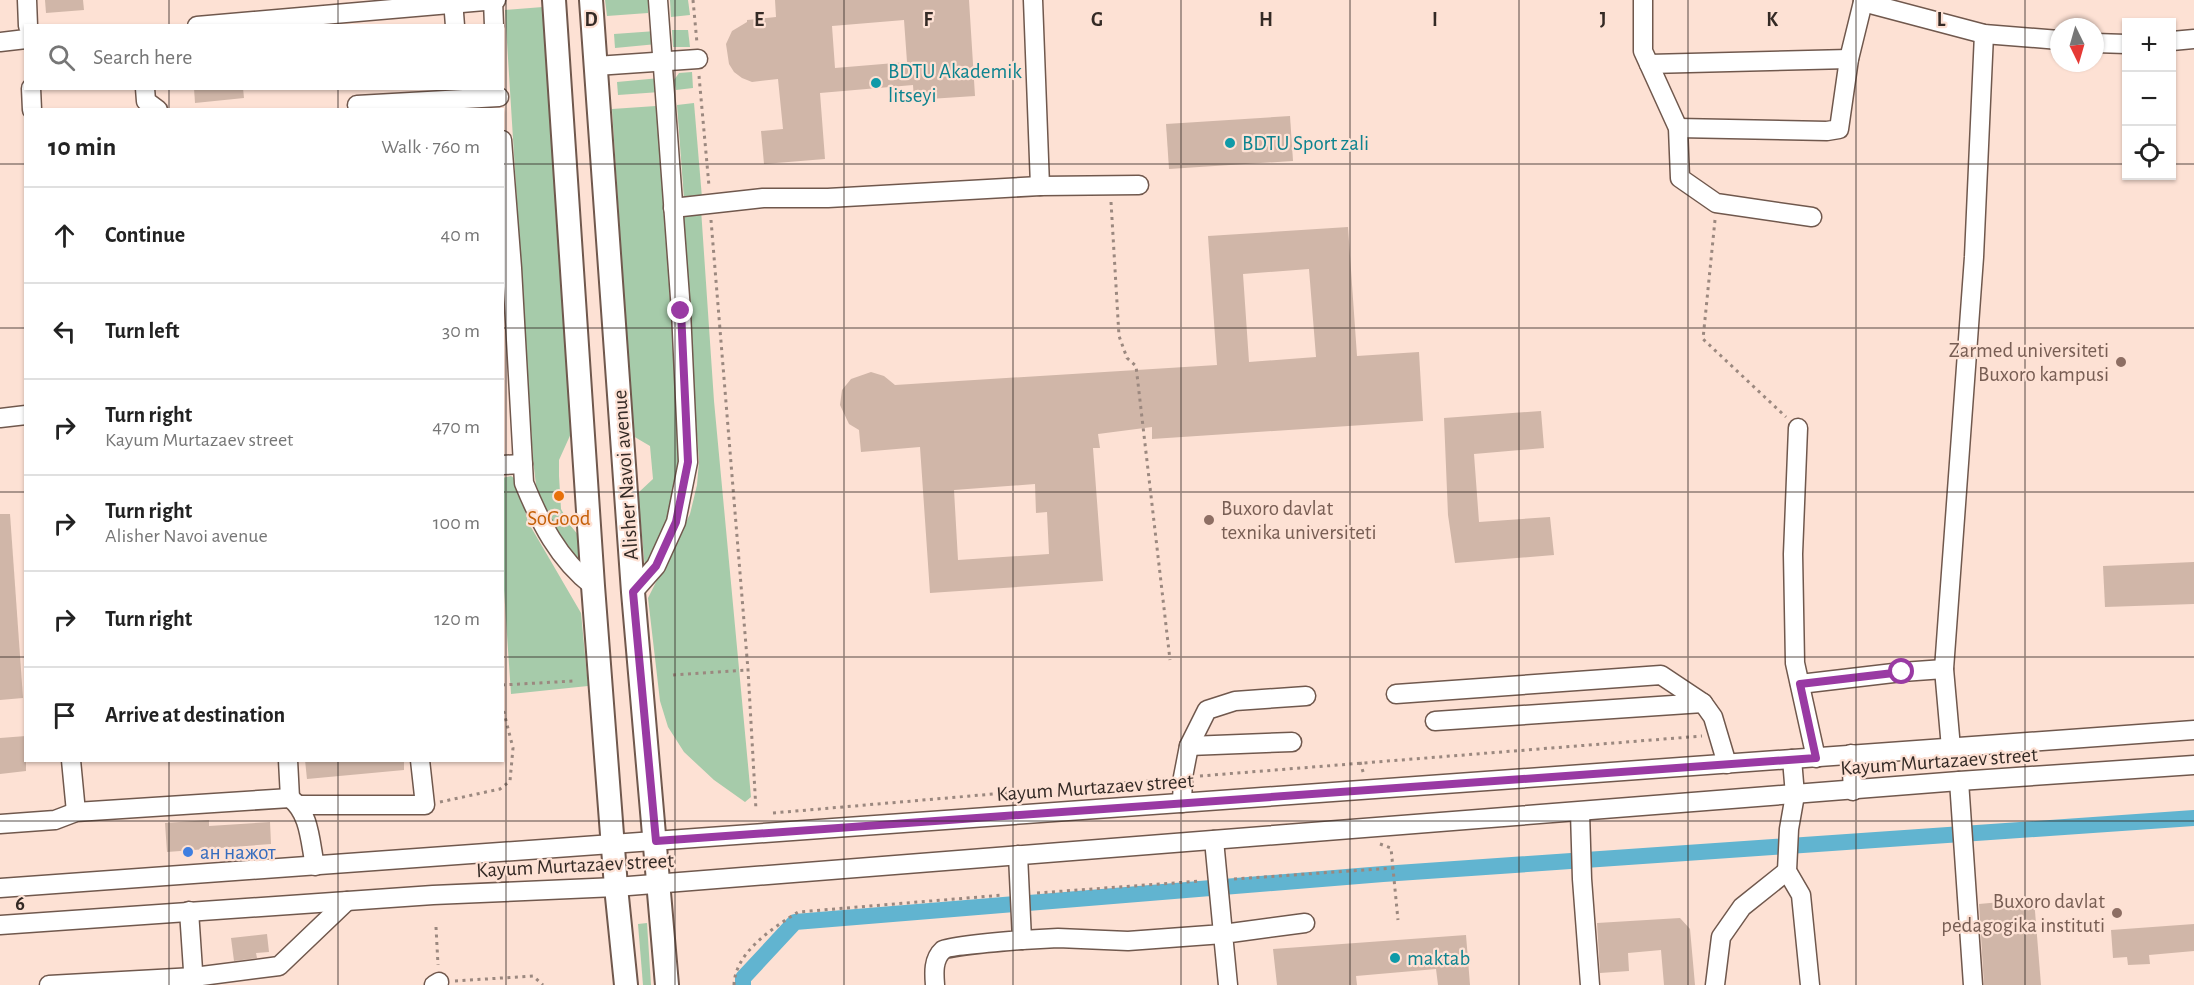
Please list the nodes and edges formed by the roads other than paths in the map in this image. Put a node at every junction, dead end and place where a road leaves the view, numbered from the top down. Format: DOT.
graph roads {
  1 [pos="27,0"];
  2 [pos="494,0"];
  3 [pos="554,0"];
  4 [pos="591,0"];
  5 [pos="658,0"];
  6 [pos="1033,0"];
  7 [pos="1643,0"];
  8 [pos="1863,1"];
  9 [pos="453,2"];
  10 [pos="366,6"];
  11 [pos="28,24"];
  12 [pos="214,24"];
  13 [pos="455,24"];
  14 [pos="494,24"];
  15 [pos="1984,34"];
  16 [pos="24,39"];
  17 [pos="2050,39"];
  18 [pos="2194,39"];
  19 [pos="2176,41"];
  20 [pos="0,42"];
  21 [pos="2104,43"];
  22 [pos="2122,44"];
  23 [pos="698,59"];
  24 [pos="1849,59"];
  25 [pos="663,61"];
  26 [pos="1649,64"];
  27 [pos="596,66"];
  28 [pos="31,90"];
  29 [pos="145,90"];
  30 [pos="499,98"];
  31 [pos="460,99"];
  32 [pos="366,106"];
  33 [pos="32,108"];
  34 [pos="156,108"];
  35 [pos="1678,128"];
  36 [pos="504,166"];
  37 [pos="1139,185"];
  38 [pos="1040,186"];
  39 [pos="673,208"];
  40 [pos="1812,217"];
  41 [pos="24,415"];
  42 [pos="0,418"];
  43 [pos="1798,428"];
  44 [pos="523,464"];
  45 [pos="504,465"];
  46 [pos="592,586"];
  47 [pos="633,592"];
  48 [pos="1944,669"];
  49 [pos="1800,684"];
  50 [pos="1396,694"];
  51 [pos="1306,696"];
  52 [pos="1703,703"];
  53 [pos="1435,721"];
  54 [pos="2194,730"];
  55 [pos="1292,741"];
  56 [pos="1189,746"];
  57 [pos="1951,748"];
  58 [pos="1851,754"];
  59 [pos="1816,758"];
  60 [pos="1792,759"];
  61 [pos="71,762"];
  62 [pos="288,762"];
  63 [pos="420,762"];
  64 [pos="1727,764"];
  65 [pos="2194,765"];
  66 [pos="1959,781"];
  67 [pos="1853,791"];
  68 [pos="1795,795"];
  69 [pos="294,801"];
  70 [pos="1182,803"];
  71 [pos="76,812"];
  72 [pos="1580,820"];
  73 [pos="0,824"];
  74 [pos="1214,840"];
  75 [pos="656,841"];
  76 [pos="612,844"];
  77 [pos="1018,855"];
  78 [pos="315,866"];
  79 [pos="1787,871"];
  80 [pos="660,883"];
  81 [pos="616,887"];
  82 [pos="0,888"];
  83 [pos="347,901"];
  84 [pos="189,911"];
  85 [pos="1305,923"];
  86 [pos="0,925"];
  87 [pos="1223,934"];
  88 [pos="1022,940"];
  89 [pos="194,981"];
  90 [pos="50,985"];
  91 [pos="626,985"];
  92 [pos="667,985"];
  93 [pos="935,985"];
  94 [pos="1228,985"];
  95 [pos="1590,985"];
  96 [pos="1715,985"];
  97 [pos="1810,985"];
  98 [pos="1972,985"];
  1 -- 11 [label="street"];
  2 -- 9 [label="street"];
  2 -- 14 [label="street"];
  3 -- 46 [label="main road, Alisher Navoi avenue"];
  4 -- 27 [label="main road, Alisher Navoi avenue"];
  5 -- 25 [label="street"];
  6 -- 38 [label="street"];
  7 -- 26 [label="street"];
  8 -- 15 [label="street"];
  8 -- 24 [label="street"];
  9 -- 10 [label="street"];
  9 -- 13 [label="street"];
  10 -- 12 [label="street"];
  15 -- 17 [label="street"];
  15 -- 48 [label="street"];
  16 -- 20 [label="street"];
  18 -- 19 [label="street"];
  21 -- 22 [label="street"];
  23 -- 25 [label="street"];
  24 -- 26 [label="street"];
  24 -- 35 [label="street"];
  25 -- 27 [label="street"];
  25 -- 39 [label="street"];
  26 -- 35 [label="street"];
  27 -- 47 [label="main road, Alisher Navoi avenue"];
  28 -- 33 [label="street"];
  29 -- 34 [label="street"];
  30 -- 31 [label="street"];
  31 -- 32 [label="street"];
  35 -- 40 [label="street"];
  36 -- 44 [label="street"];
  37 -- 38 [label="street"];
  38 -- 39 [label="street"];
  39 -- 47 [label="street"];
  41 -- 42 [label="street"];
  43 -- 49 [label="street"];
  44 -- 45 [label="street"];
  44 -- 46 [label="street"];
  46 -- 76 [label="main road, Alisher Navoi avenue"];
  47 -- 75 [label="main road, Alisher Navoi avenue"];
  48 -- 49 [label="street"];
  48 -- 57 [label="street"];
  49 -- 59 [label="street"];
  50 -- 52 [label="street"];
  51 -- 56 [label="street"];
  52 -- 53 [label="street"];
  52 -- 64 [label="street"];
  54 -- 57 [label="street, Kayum Murtazaev street"];
  55 -- 56 [label="street"];
  56 -- 70 [label="street"];
  57 -- 58 [label="street, Kayum Murtazaev street"];
  58 -- 59 [label="street, Kayum Murtazaev street"];
  58 -- 67 [label="street"];
  59 -- 60 [label="street, Kayum Murtazaev street"];
  60 -- 64 [label="street, Kayum Murtazaev street"];
  60 -- 68 [label="street"];
  61 -- 71 [label="street"];
  62 -- 69 [label="street"];
  63 -- 69 [label="street"];
  64 -- 70 [label="street, Kayum Murtazaev street"];
  65 -- 66 [label="street, Kayum Murtazaev street"];
  66 -- 67 [label="street, Kayum Murtazaev street"];
  66 -- 98 [label="street"];
  67 -- 68 [label="street, Kayum Murtazaev street"];
  68 -- 72 [label="street, Kayum Murtazaev street"];
  68 -- 79 [label="street"];
  69 -- 71 [label="street"];
  69 -- 78 [label="street"];
  70 -- 75 [label="street, Kayum Murtazaev street"];
  71 -- 73 [label="street"];
  72 -- 74 [label="street, Kayum Murtazaev street"];
  72 -- 95 [label="street"];
  74 -- 77 [label="street, Kayum Murtazaev street"];
  74 -- 87 [label="street"];
  75 -- 76 [label="street, Kayum Murtazaev street"];
  75 -- 80 [label="main road, Alisher Navoi avenue"];
  76 -- 78 [label="street, Kayum Murtazaev street"];
  76 -- 81 [label="main road, Alisher Navoi avenue"];
  77 -- 80 [label="street, Kayum Murtazaev street"];
  77 -- 88 [label="street"];
  78 -- 82 [label="street, Kayum Murtazaev street"];
  79 -- 96 [label="street"];
  79 -- 97 [label="street"];
  80 -- 81 [label="street, Kayum Murtazaev street"];
  80 -- 92 [label="main road, Alisher Navoi avenue"];
  81 -- 83 [label="street, Kayum Murtazaev street"];
  81 -- 91 [label="main road, Alisher Navoi avenue"];
  83 -- 84 [label="street, Kayum Murtazaev street"];
  83 -- 89 [label="street"];
  84 -- 86 [label="street, Kayum Murtazaev street"];
  84 -- 89 [label="street"];
  85 -- 87 [label="street"];
  87 -- 88 [label="street"];
  87 -- 94 [label="street"];
  88 -- 93 [label="street"];
  89 -- 90 [label="street"];
}
